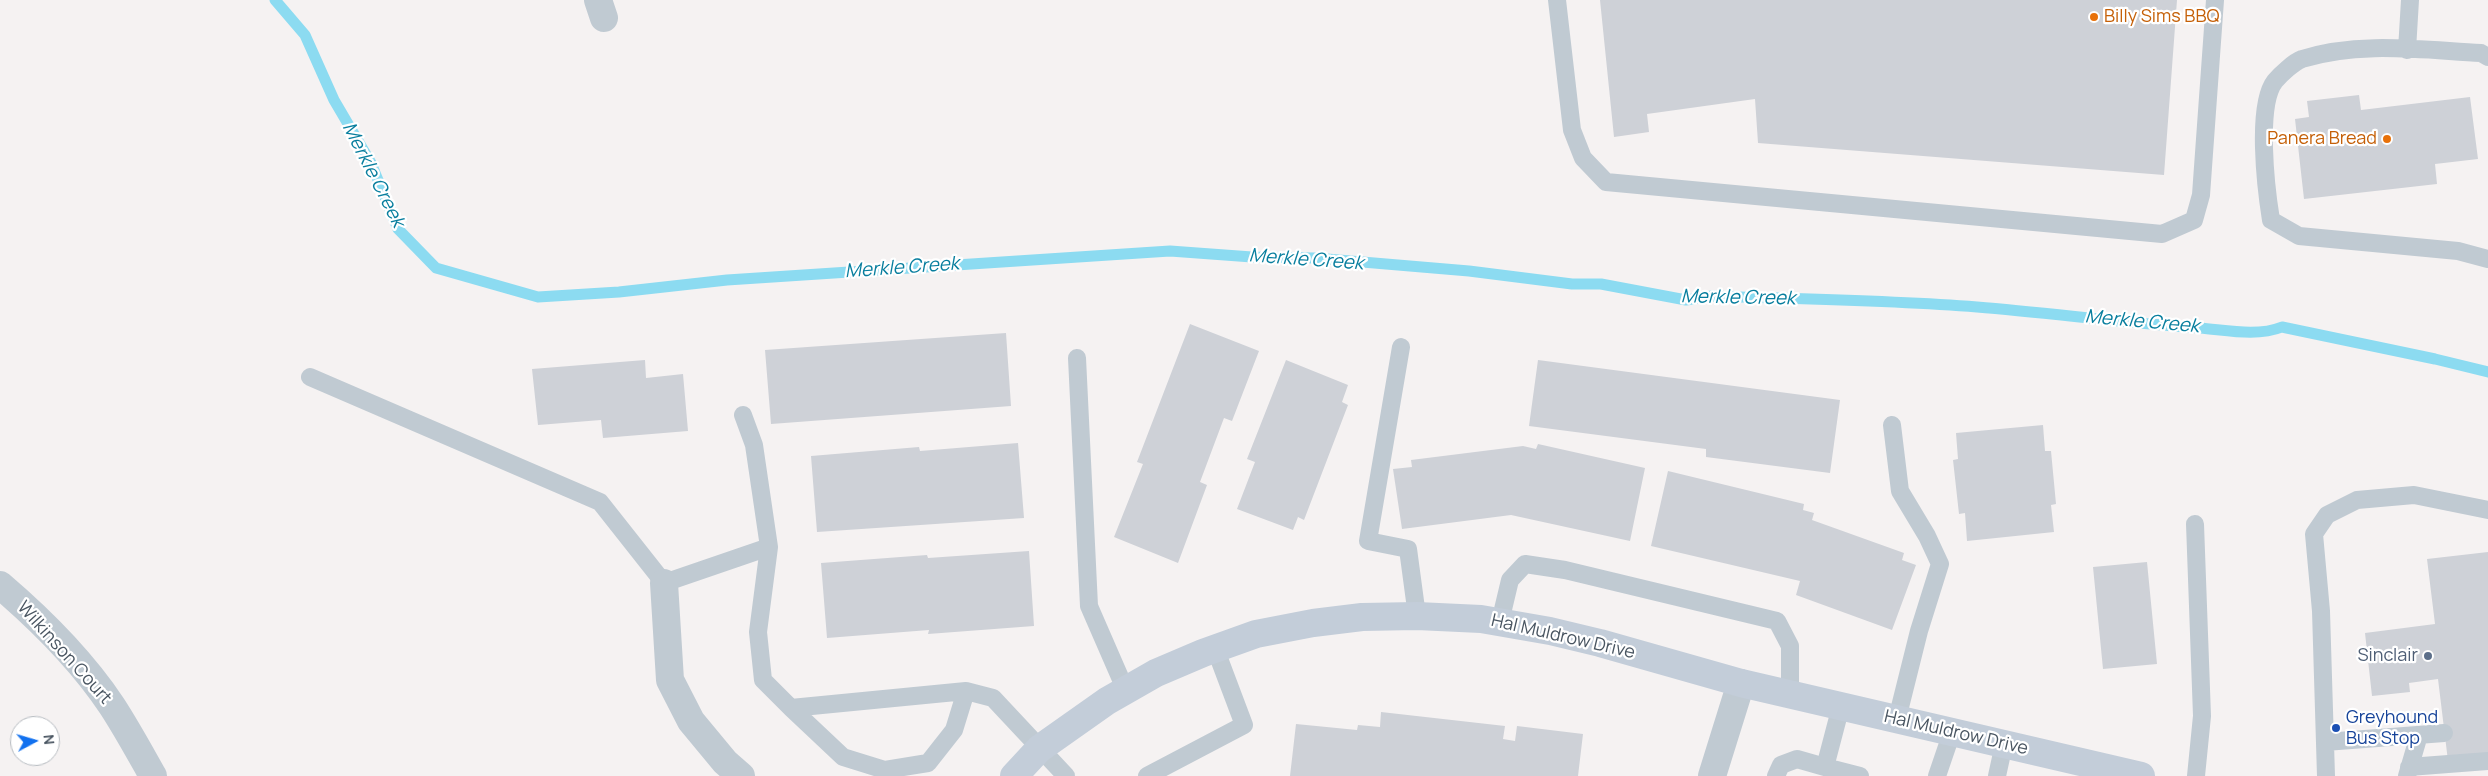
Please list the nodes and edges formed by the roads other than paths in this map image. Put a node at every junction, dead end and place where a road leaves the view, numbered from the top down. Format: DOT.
graph roads {
  1 [pos="1557,0"];
  2 [pos="2215,0"];
  3 [pos="2410,0"];
  4 [pos="2407,50"];
  5 [pos="2488,57"];
  6 [pos="2488,258"];
  7 [pos="1401,347"];
  8 [pos="1077,358"];
  9 [pos="310,377"];
  10 [pos="742,415"];
  11 [pos="1892,425"];
  12 [pos="2488,510"];
  13 [pos="2195,524"];
  14 [pos="769,547"];
  15 [pos="664,583"];
  16 [pos="0,586"];
  17 [pos="1417,616"];
  18 [pos="1500,622"];
  19 [pos="1215,648"];
  20 [pos="1740,683"];
  21 [pos="966,691"];
  22 [pos="1126,691"];
  23 [pos="1790,694"];
  24 [pos="1841,706"];
  25 [pos="791,708"];
  26 [pos="1897,719"];
  27 [pos="1952,732"];
  28 [pos="2444,734"];
  29 [pos="2419,735"];
  30 [pos="2325,742"];
  31 [pos="2004,744"];
  32 [pos="1040,749"];
  33 [pos="2488,761"];
  34 [pos="1825,766"];
  35 [pos="2408,772"];
  36 [pos="153,776"];
  37 [pos="741,776"];
  38 [pos="1014,776"];
  39 [pos="1066,776"];
  40 [pos="1147,776"];
  41 [pos="1712,776"];
  42 [pos="1776,776"];
  43 [pos="1860,776"];
  44 [pos="1937,776"];
  45 [pos="1997,776"];
  46 [pos="2141,776"];
  47 [pos="2196,776"];
  48 [pos="2326,776"];
  1 -- 2 [label="lane"];
  3 -- 4 [label="lane"];
  4 -- 5 [label="lane"];
  4 -- 6 [label="lane"];
  7 -- 17 [label="lane"];
  8 -- 22 [label="lane"];
  9 -- 15 [label="lane"];
  10 -- 14 [label="lane"];
  11 -- 26 [label="lane"];
  12 -- 30 [label="lane"];
  13 -- 47 [label="lane"];
  14 -- 15 [label="lane"];
  14 -- 25 [label="lane"];
  15 -- 37 [label="street"];
  16 -- 36 [label="street, Wilkinson Court"];
  17 -- 18 [label="street, Hal Muldrow Drive"];
  17 -- 19 [label="street, Hal Muldrow Drive"];
  18 -- 20 [label="street, Hal Muldrow Drive"];
  18 -- 23 [label="lane"];
  19 -- 22 [label="street, Hal Muldrow Drive"];
  19 -- 40 [label="lane"];
  20 -- 23 [label="street, Hal Muldrow Drive"];
  20 -- 41 [label="street"];
  21 -- 25 [label="lane"];
  21 -- 25 [label="lane"];
  21 -- 32 [label="lane"];
  22 -- 32 [label="street, Hal Muldrow Drive"];
  23 -- 24 [label="street, Hal Muldrow Drive"];
  24 -- 26 [label="street, Hal Muldrow Drive"];
  24 -- 34 [label="lane"];
  26 -- 27 [label="street, Hal Muldrow Drive"];
  27 -- 31 [label="street, Hal Muldrow Drive"];
  27 -- 44 [label="lane"];
  28 -- 29 [label="lane"];
  29 -- 30 [label="lane"];
  29 -- 35 [label="lane"];
  30 -- 48 [label="lane"];
  31 -- 45 [label="lane"];
  31 -- 46 [label="street, Hal Muldrow Drive"];
  32 -- 38 [label="street, Hal Muldrow Drive"];
  32 -- 39 [label="lane"];
  33 -- 35 [label="lane"];
  34 -- 42 [label="lane"];
  34 -- 43 [label="lane"];
}
